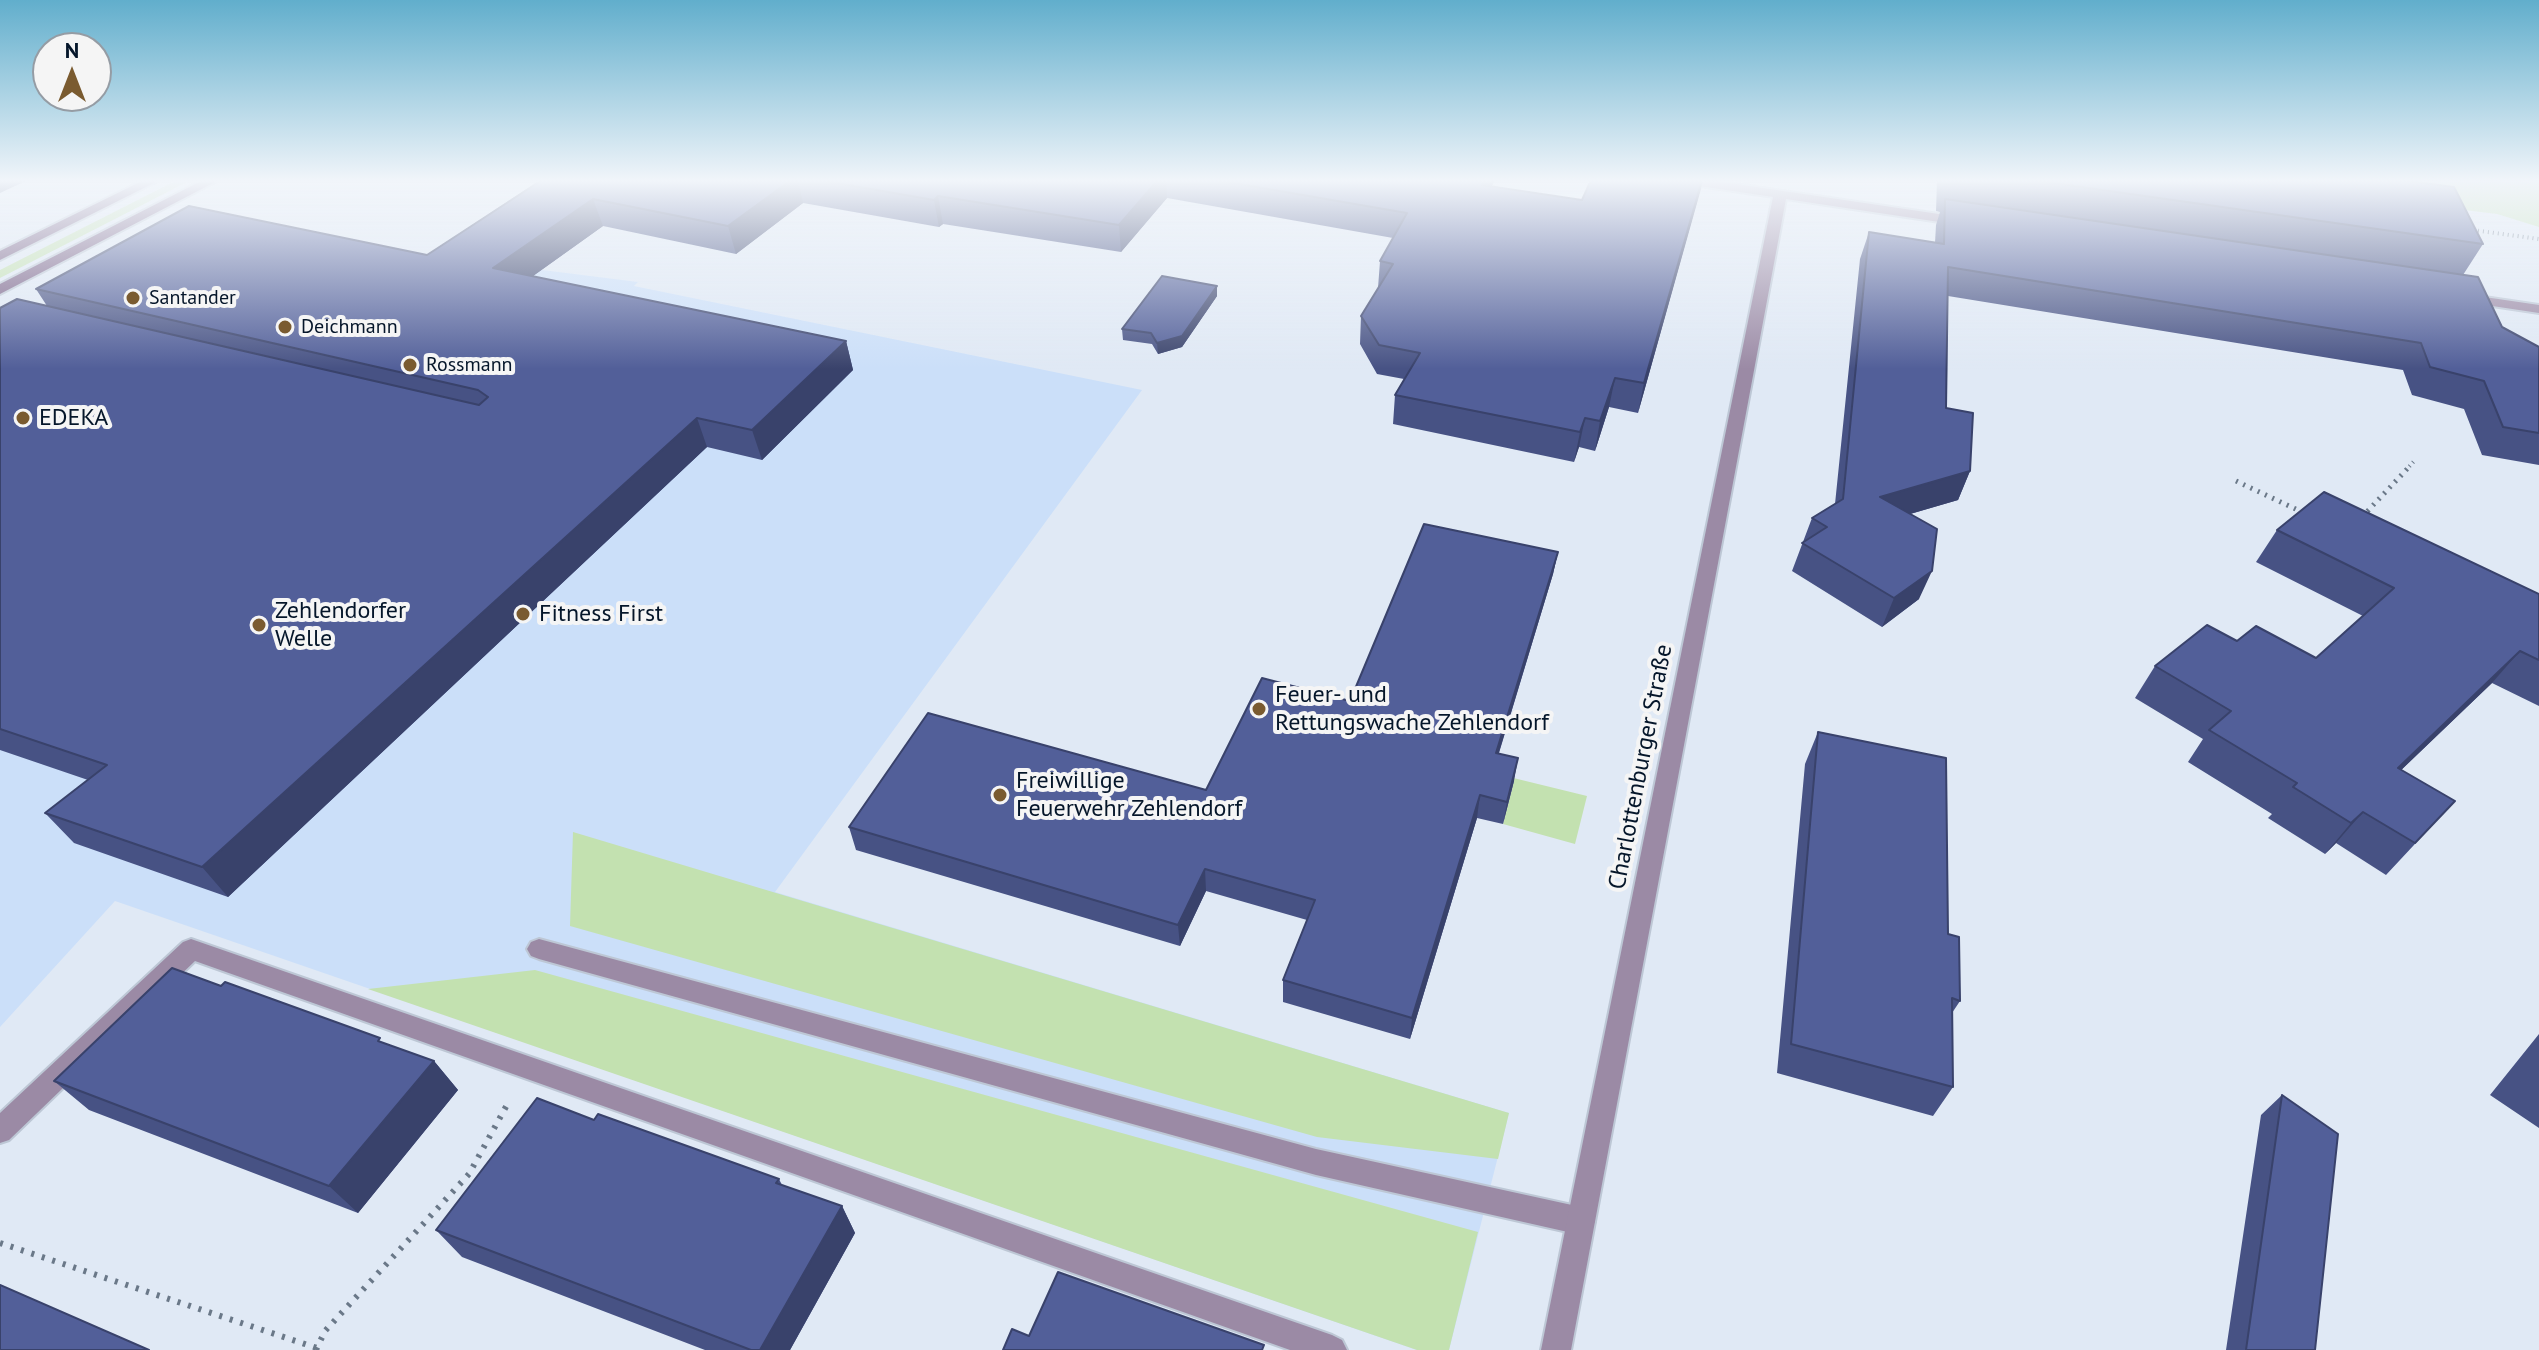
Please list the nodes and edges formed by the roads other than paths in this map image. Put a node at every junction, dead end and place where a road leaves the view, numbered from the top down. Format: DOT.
graph roads {
  1 [pos="26,243"];
  2 [pos="91,243"];
  3 [pos="1771,243"];
  4 [pos="0,256"];
  5 [pos="0,290"];
  6 [pos="2450,296"];
  7 [pos="2539,309"];
  8 [pos="539,949"];
  9 [pos="0,1131"];
  10 [pos="1581,1221"];
  11 [pos="1332,1350"];
  12 [pos="1556,1350"];
  1 -- 4 [label="main road"];
  2 -- 5 [label="main road"];
  3 -- 10 [label="street, Charlottenburger Straße"];
  6 -- 7 [label="street"];
  8 -- 10 [label="street"];
  9 -- 11 [label="street"];
  10 -- 12 [label="street, Charlottenburger Straße"];
}
